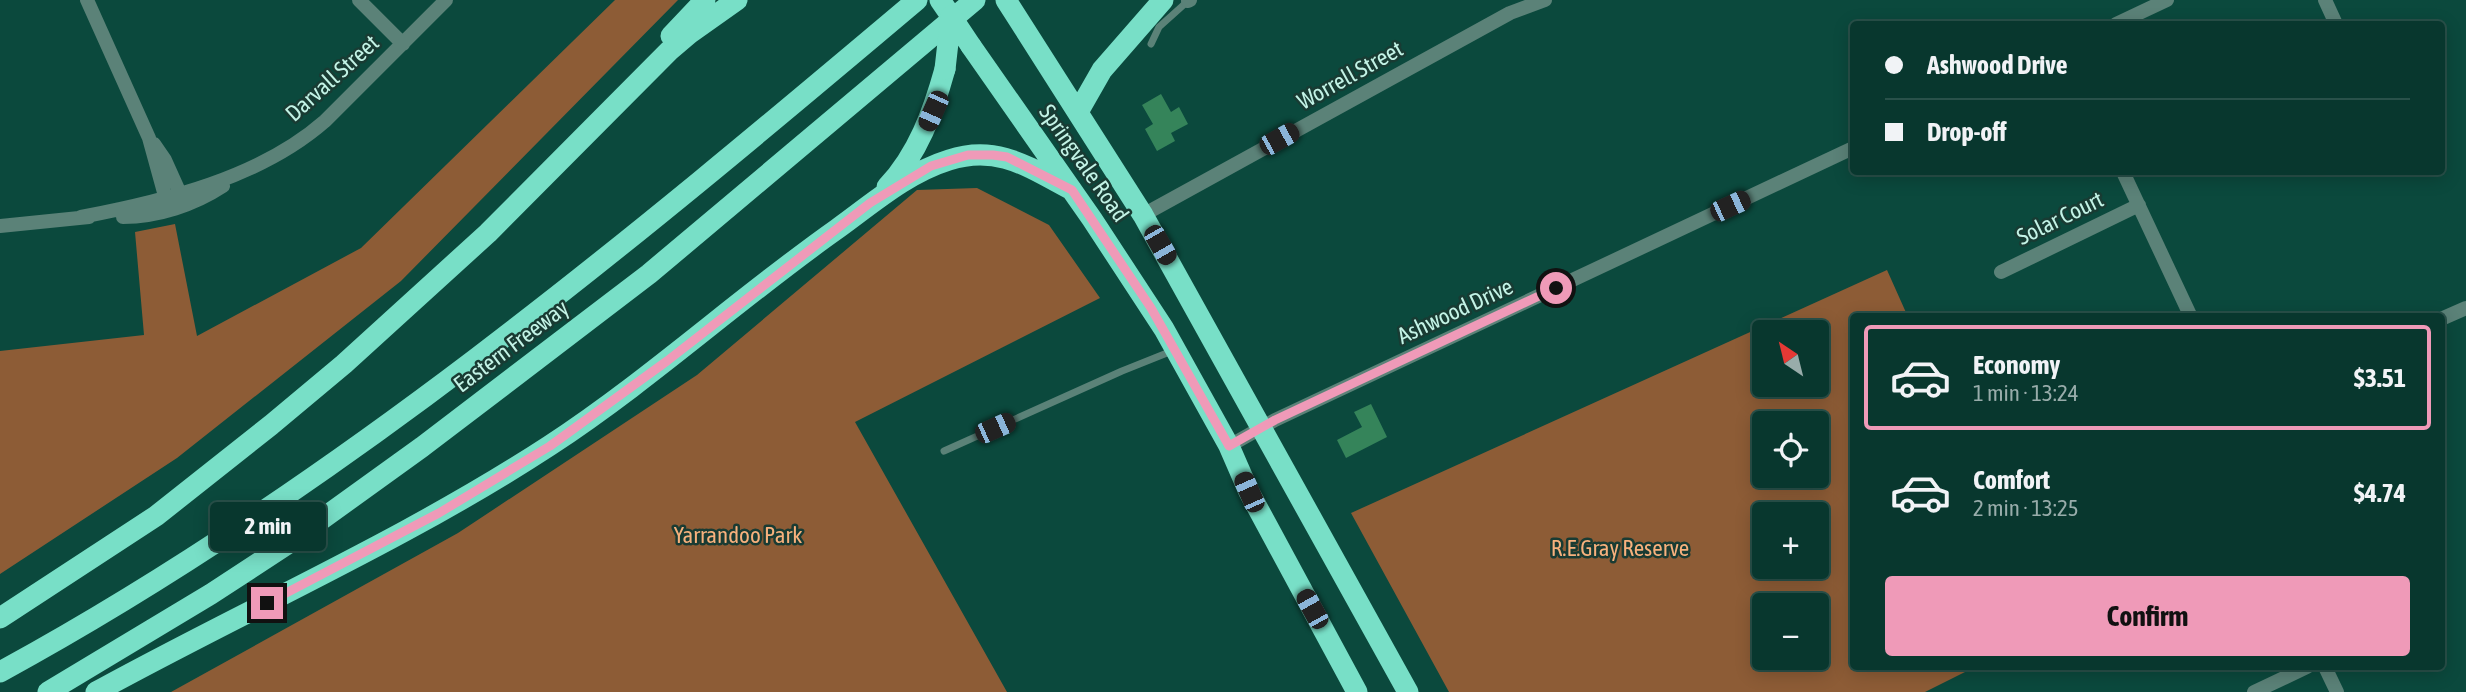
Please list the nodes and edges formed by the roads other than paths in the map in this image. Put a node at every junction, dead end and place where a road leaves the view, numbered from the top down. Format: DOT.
graph roads {
  1 [pos="87,0"];
  2 [pos="359,0"];
  3 [pos="446,0"];
  4 [pos="705,0"];
  5 [pos="737,0"];
  6 [pos="917,0"];
  7 [pos="975,0"];
  8 [pos="1163,0"];
  9 [pos="1545,0"];
  10 [pos="2167,0"];
  11 [pos="2325,0"];
  12 [pos="1189,1"];
  13 [pos="948,5"];
  14 [pos="1010,5"];
  15 [pos="2122,21"];
  16 [pos="2335,21"];
  17 [pos="403,44"];
  18 [pos="1151,44"];
  19 [pos="633,85"];
  20 [pos="1078,113"];
  21 [pos="149,138"];
  22 [pos="1850,149"];
  23 [pos="2124,175"];
  24 [pos="1072,190"];
  25 [pos="183,200"];
  26 [pos="870,203"];
  27 [pos="167,204"];
  28 [pos="2139,205"];
  29 [pos="1143,215"];
  30 [pos="0,226"];
  31 [pos="2001,272"];
  32 [pos="2466,308"];
  33 [pos="2189,313"];
  34 [pos="2445,317"];
  35 [pos="1176,349"];
  36 [pos="1263,427"];
  37 [pos="1229,446"];
  38 [pos="944,451"];
  39 [pos="0,618"];
  40 [pos="2301,670"];
  41 [pos="2326,670"];
  42 [pos="0,672"];
  43 [pos="48,692"];
  44 [pos="96,692"];
  45 [pos="1357,692"];
  46 [pos="1408,692"];
  47 [pos="2254,692"];
  48 [pos="2337,692"];
  1 -- 21 [label="street"];
  2 -- 17 [label="street"];
  3 -- 17 [label="street, Darvall Street"];
  4 -- 19 [label="highway"];
  5 -- 19 [label="highway"];
  6 -- 42 [label="highway, Eastern Freeway"];
  7 -- 43 [label="highway, Eastern Freeway"];
  8 -- 20 [label="highway"];
  9 -- 29 [label="street, Worrell Street"];
  10 -- 15 [label="street"];
  11 -- 16 [label="street"];
  12 -- 18 [label="lane"];
  13 -- 24 [label="highway, Springvale Road, bridge"];
  13 -- 26 [label="highway, bridge"];
  14 -- 20 [label="highway, Springvale Road"];
  17 -- 25 [label="street, Darvall Street"];
  19 -- 39 [label="highway"];
  20 -- 29 [label="highway, Springvale Road"];
  21 -- 25 [label="street"];
  21 -- 27 [label="street"];
  22 -- 36 [label="street, Ashwood Drive"];
  23 -- 28 [label="street"];
  24 -- 26 [label="highway"];
  24 -- 35 [label="highway, Springvale Road"];
  25 -- 27 [label="street, Darvall Street"];
  26 -- 44 [label="highway"];
  27 -- 30 [label="street, Darvall Street"];
  28 -- 31 [label="street, Solar Court"];
  28 -- 33 [label="street"];
  29 -- 36 [label="highway, Springvale Road"];
  32 -- 34 [label="street"];
  35 -- 37 [label="highway, Springvale Road"];
  35 -- 38 [label="lane"];
  36 -- 37 [label="street, Ashwood Drive"];
  36 -- 46 [label="highway, Springvale Road"];
  37 -- 45 [label="highway, Springvale Road"];
  40 -- 47 [label="street"];
  41 -- 48 [label="street"];
}
